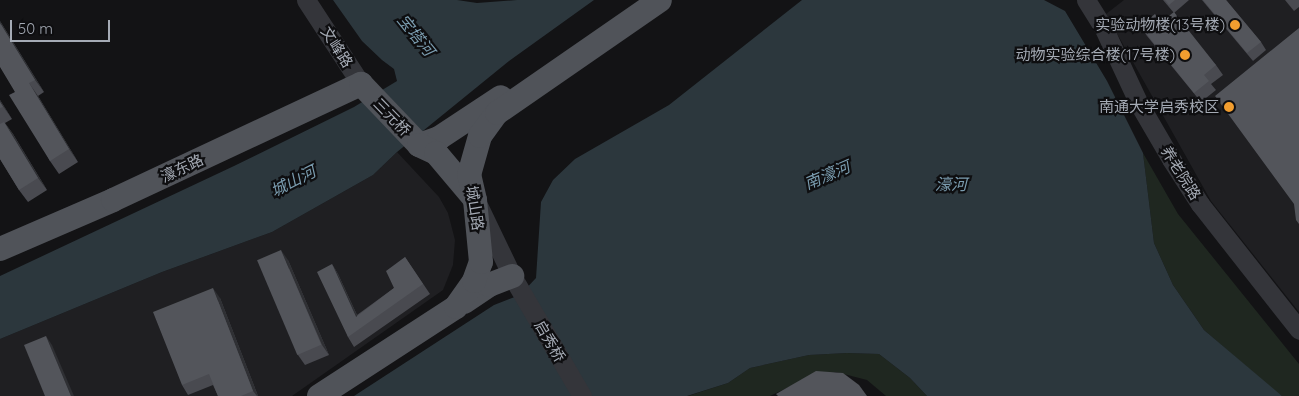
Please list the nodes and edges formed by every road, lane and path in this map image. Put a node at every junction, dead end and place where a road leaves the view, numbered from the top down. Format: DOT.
graph roads {
  1 [pos="306,0"];
  2 [pos="634,0"];
  3 [pos="660,0"];
  4 [pos="1086,0"];
  5 [pos="366,89"];
  6 [pos="417,143"];
  7 [pos="475,200"];
  8 [pos="0,249"];
  9 [pos="515,281"];
  10 [pos="456,307"];
  11 [pos="1299,330"];
  12 [pos="319,396"];
  13 [pos="582,396"];
  1 -- 5 [label="street, 文峰路"];
  2 -- 6 [label="main road"];
  3 -- 7 [label="main road, 城山路"];
  4 -- 11 [label="street, 养老院路"];
  5 -- 6 [label="main road, 三元桥"];
  5 -- 8 [label="main road, 濠东路"];
  6 -- 7 [label="main road, 三元桥"];
  7 -- 9 [label="street, 启秀桥"];
  7 -- 10 [label="main road, 城山路"];
  9 -- 10 [label="main road"];
  9 -- 13 [label="street, 启秀桥"];
  10 -- 12 [label="main road, 城山路"];
}
